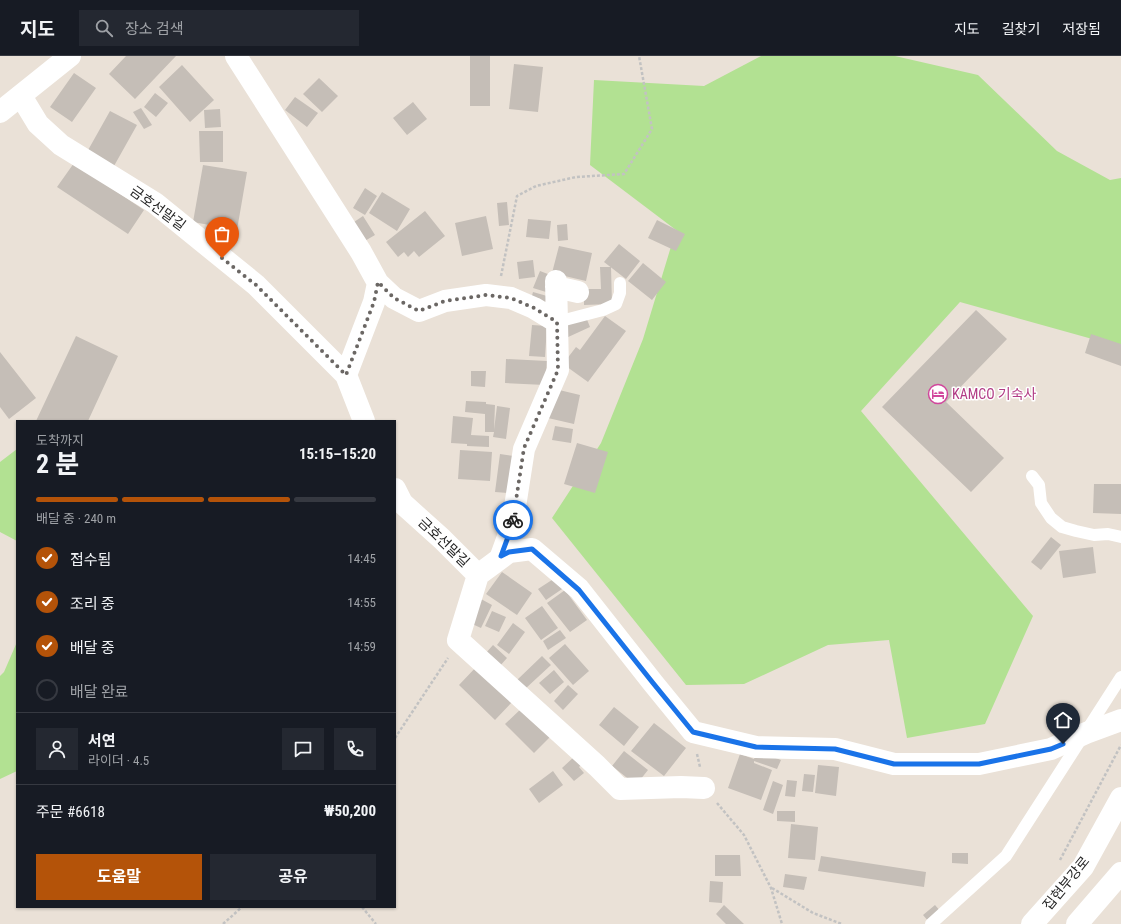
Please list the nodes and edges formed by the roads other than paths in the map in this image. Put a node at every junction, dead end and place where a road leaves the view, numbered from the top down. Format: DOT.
graph roads {
  1 [pos="70,56"];
  2 [pos="236,56"];
  3 [pos="21,96"];
  4 [pos="0,112"];
  5 [pos="378,282"];
  6 [pos="620,283"];
  7 [pos="578,292"];
  8 [pos="557,322"];
  9 [pos="346,375"];
  10 [pos="364,420"];
  11 [pos="1032,476"];
  12 [pos="396,491"];
  13 [pos="1121,537"];
  14 [pos="501,556"];
  15 [pos="478,575"];
  16 [pos="1121,677"];
  17 [pos="1121,720"];
  18 [pos="1086,733"];
  19 [pos="704,788"];
  20 [pos="1121,798"];
  21 [pos="1121,873"];
  22 [pos="931,924"];
  23 [pos="1032,924"];
  24 [pos="1077,924"];
  1 -- 3 [label="street"];
  2 -- 5 [label="street"];
  3 -- 4 [label="street"];
  3 -- 9 [label="street, 금호선말길"];
  5 -- 8 [label="street"];
  5 -- 9 [label="street"];
  6 -- 8 [label="lane"];
  7 -- 8 [label="street"];
  8 -- 14 [label="street"];
  9 -- 10 [label="street, 금호선말길"];
  11 -- 13 [label="lane"];
  12 -- 15 [label="street, 금호선말길"];
  14 -- 15 [label="street, 금호선말길"];
  14 -- 18 [label="street, 금호선말길"];
  15 -- 19 [label="street"];
  16 -- 18 [label="lane"];
  17 -- 18 [label="street"];
  18 -- 22 [label="lane"];
  20 -- 23 [label="street, 집현부강로"];
  21 -- 24 [label="street"];
}
